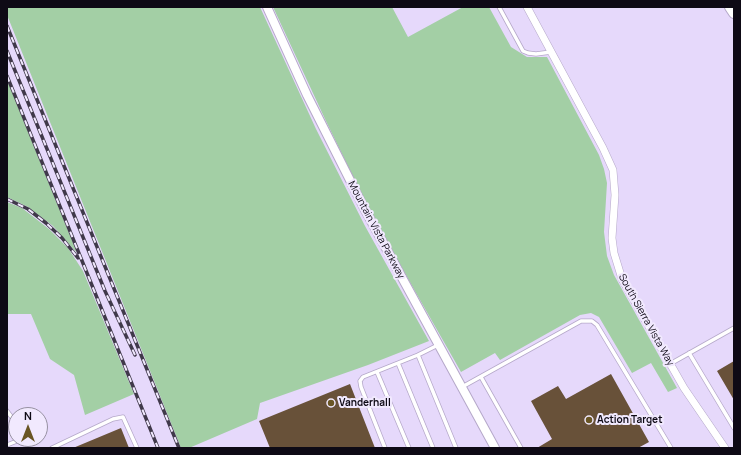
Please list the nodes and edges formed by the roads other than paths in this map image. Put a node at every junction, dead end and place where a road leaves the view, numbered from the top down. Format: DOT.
graph roads {
  1 [pos="267,7"];
  2 [pos="499,7"];
  3 [pos="527,7"];
  4 [pos="730,7"];
  5 [pos="734,13"];
  6 [pos="551,52"];
  7 [pos="734,328"];
  8 [pos="438,345"];
  9 [pos="689,353"];
  10 [pos="418,355"];
  11 [pos="398,363"];
  12 [pos="670,364"];
  13 [pos="376,372"];
  14 [pos="481,377"];
  15 [pos="461,388"];
  16 [pos="734,428"];
  17 [pos="52,448"];
  18 [pos="137,448"];
  19 [pos="385,448"];
  20 [pos="409,448"];
  21 [pos="433,448"];
  22 [pos="456,448"];
  23 [pos="495,448"];
  24 [pos="521,448"];
  25 [pos="671,448"];
  26 [pos="725,448"];
  1 -- 8 [label="street, Mountain Vista Parkway"];
  2 -- 6 [label="lane"];
  3 -- 6 [label="street, South Sierra Vista Way"];
  4 -- 5 [label="main road"];
  6 -- 12 [label="street, South Sierra Vista Way"];
  7 -- 9 [label="lane"];
  8 -- 10 [label="lane"];
  8 -- 15 [label="street, Mountain Vista Parkway"];
  9 -- 12 [label="lane"];
  9 -- 16 [label="lane"];
  10 -- 11 [label="lane"];
  10 -- 22 [label="lane"];
  11 -- 13 [label="lane"];
  11 -- 21 [label="lane"];
  12 -- 26 [label="street, South Sierra Vista Way"];
  13 -- 19 [label="lane"];
  13 -- 20 [label="lane"];
  14 -- 15 [label="lane"];
  14 -- 24 [label="lane"];
  14 -- 25 [label="lane"];
  15 -- 23 [label="street, Mountain Vista Parkway"];
  17 -- 18 [label="lane"];
}
